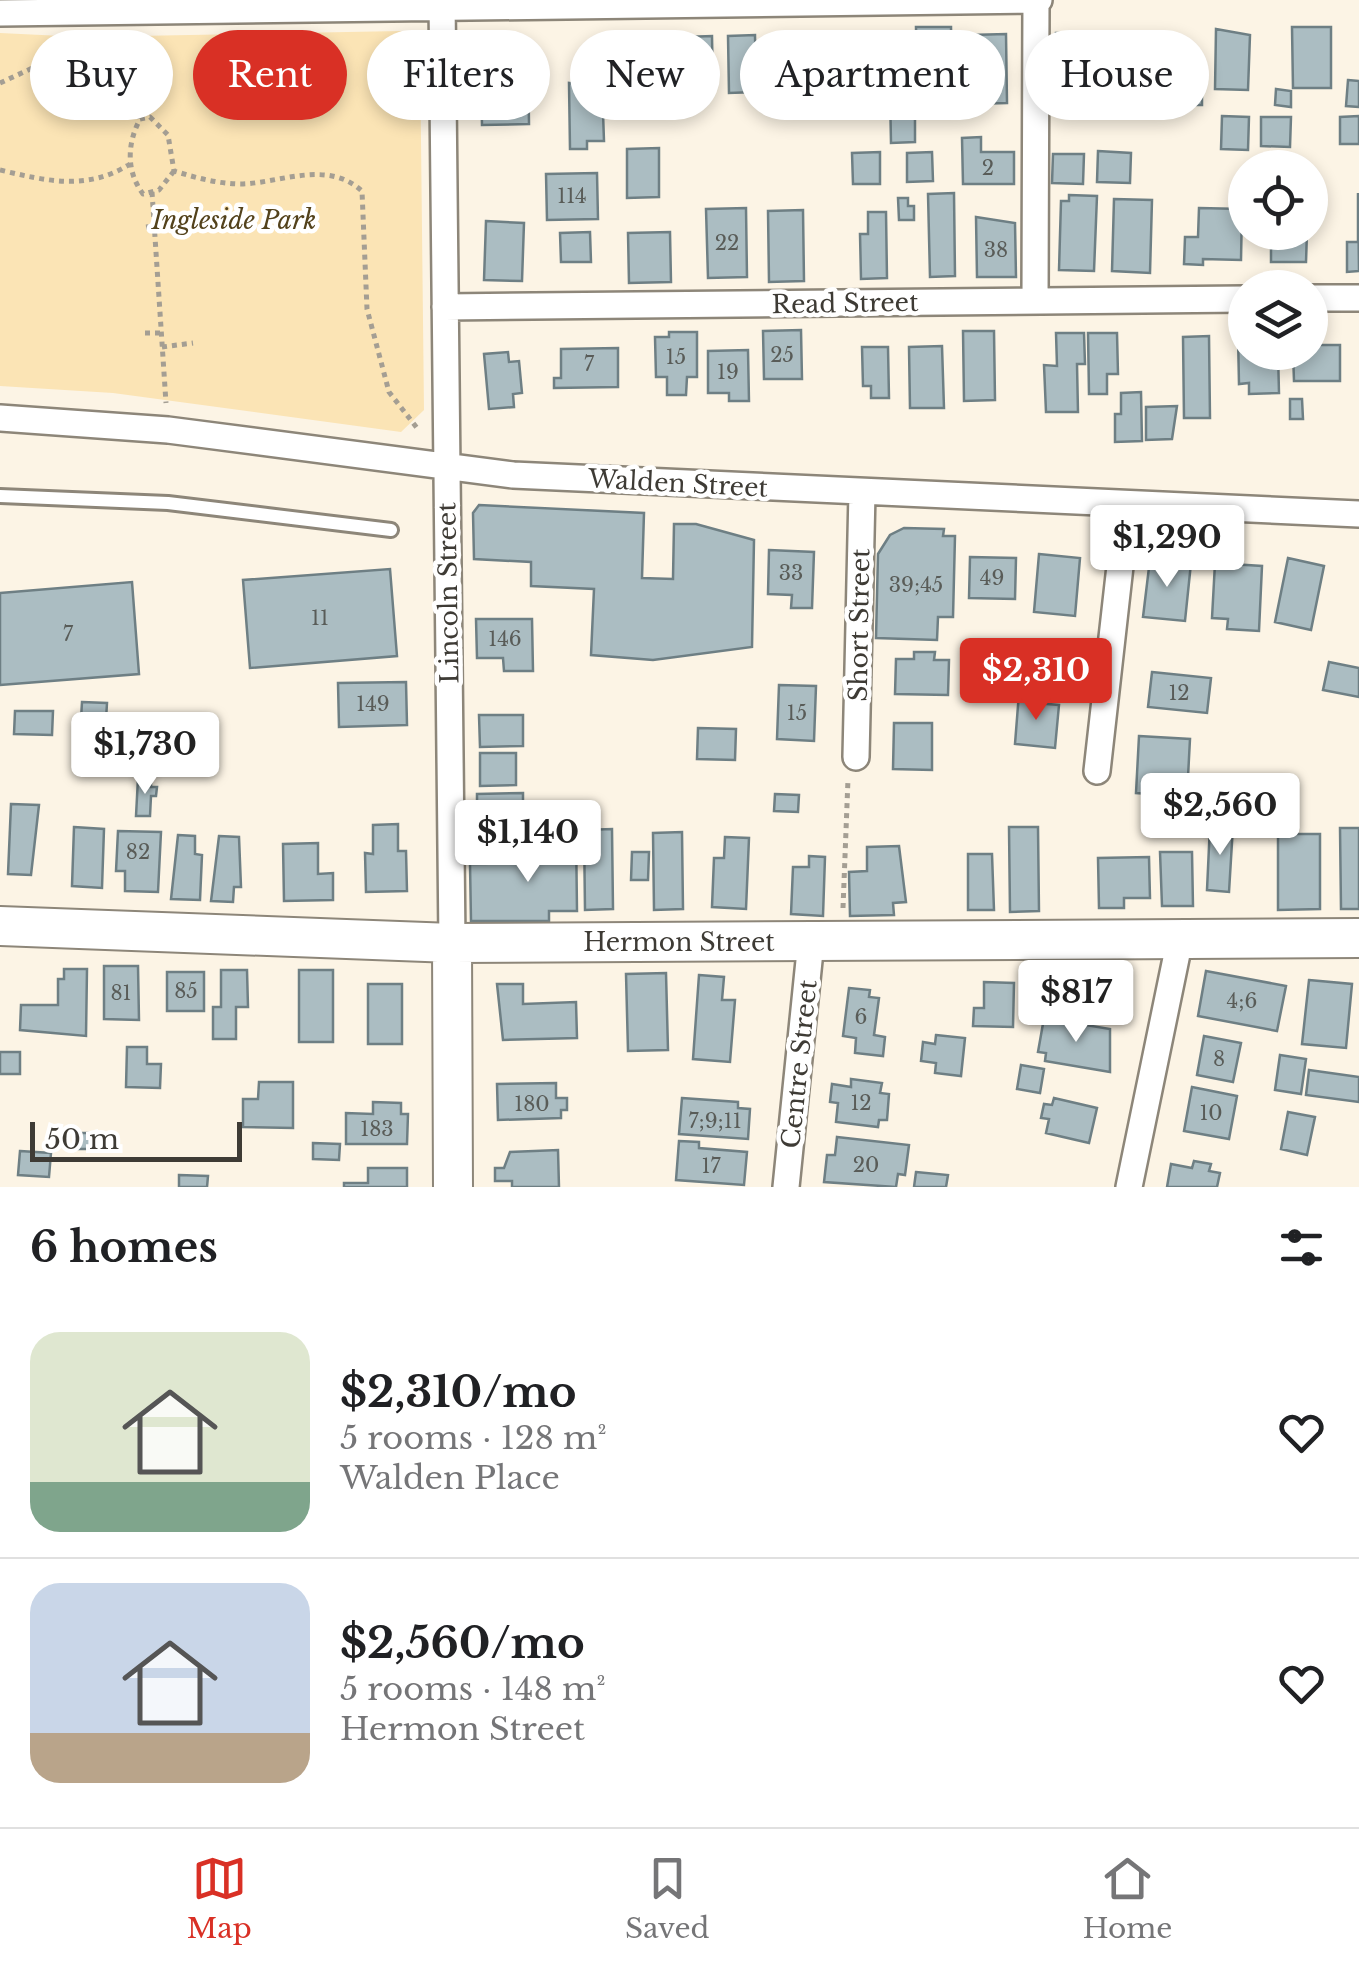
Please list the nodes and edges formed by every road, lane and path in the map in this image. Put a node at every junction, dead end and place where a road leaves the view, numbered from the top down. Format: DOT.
graph roads {
  1 [pos="1037,0"];
  2 [pos="442,4"];
  3 [pos="122,8"];
  4 [pos="0,13"];
  5 [pos="30,69"];
  6 [pos="0,82"];
  7 [pos="139,120"];
  8 [pos="153,120"];
  9 [pos="130,164"];
  10 [pos="0,170"];
  11 [pos="174,171"];
  12 [pos="152,192"];
  13 [pos="176,224"];
  14 [pos="150,227"];
  15 [pos="1328,298"];
  16 [pos="1359,298"];
  17 [pos="1228,299"];
  18 [pos="1036,301"];
  19 [pos="445,307"];
  20 [pos="145,333"];
  21 [pos="161,333"];
  22 [pos="193,343"];
  23 [pos="162,347"];
  24 [pos="0,418"];
  25 [pos="416,428"];
  26 [pos="168,430"];
  27 [pos="447,468"];
  28 [pos="862,492"];
  29 [pos="0,496"];
  30 [pos="1127,504"];
  31 [pos="1359,514"];
  32 [pos="390,530"];
  33 [pos="856,758"];
  34 [pos="1096,771"];
  35 [pos="0,926"];
  36 [pos="1359,938"];
  37 [pos="1180,939"];
  38 [pos="827,941"];
  39 [pos="452,943"];
  40 [pos="454,1187"];
  41 [pos="786,1187"];
  42 [pos="1129,1187"];
  1 -- 2 [label="street"];
  1 -- 18 [label="street"];
  2 -- 3 [label="street"];
  2 -- 19 [label="street, Lincoln Street"];
  3 -- 4 [label="street"];
  5 -- 6 [label="path"];
  7 -- 9 [label="path"];
  8 -- 11 [label="path"];
  9 -- 10 [label="path"];
  9 -- 12 [label="path"];
  11 -- 12 [label="path"];
  11 -- 25 [label="path"];
  12 -- 14 [label="path"];
  13 -- 14 [label="path"];
  14 -- 21 [label="path"];
  15 -- 16 [label="street"];
  17 -- 18 [label="street, Read Street"];
  18 -- 19 [label="street, Read Street"];
  19 -- 27 [label="street, Lincoln Street"];
  20 -- 21 [label="path"];
  21 -- 23 [label="path"];
  22 -- 23 [label="path"];
  23 -- 26 [label="path"];
  24 -- 26 [label="street, Walden Street"];
  26 -- 27 [label="street, Walden Street"];
  27 -- 28 [label="street, Walden Street"];
  27 -- 39 [label="street, Lincoln Street"];
  28 -- 30 [label="street, Walden Street"];
  28 -- 33 [label="street, Short Street"];
  29 -- 32 [label="lane"];
  30 -- 31 [label="street, Walden Street"];
  30 -- 34 [label="street"];
  33 -- 38 [label="path"];
  35 -- 39 [label="street, Hermon Street"];
  36 -- 37 [label="street, Hermon Street"];
  37 -- 38 [label="street, Hermon Street"];
  37 -- 42 [label="street"];
  38 -- 39 [label="street, Hermon Street"];
  38 -- 41 [label="street, Centre Street"];
  39 -- 40 [label="street, Lincoln Street"];
}
